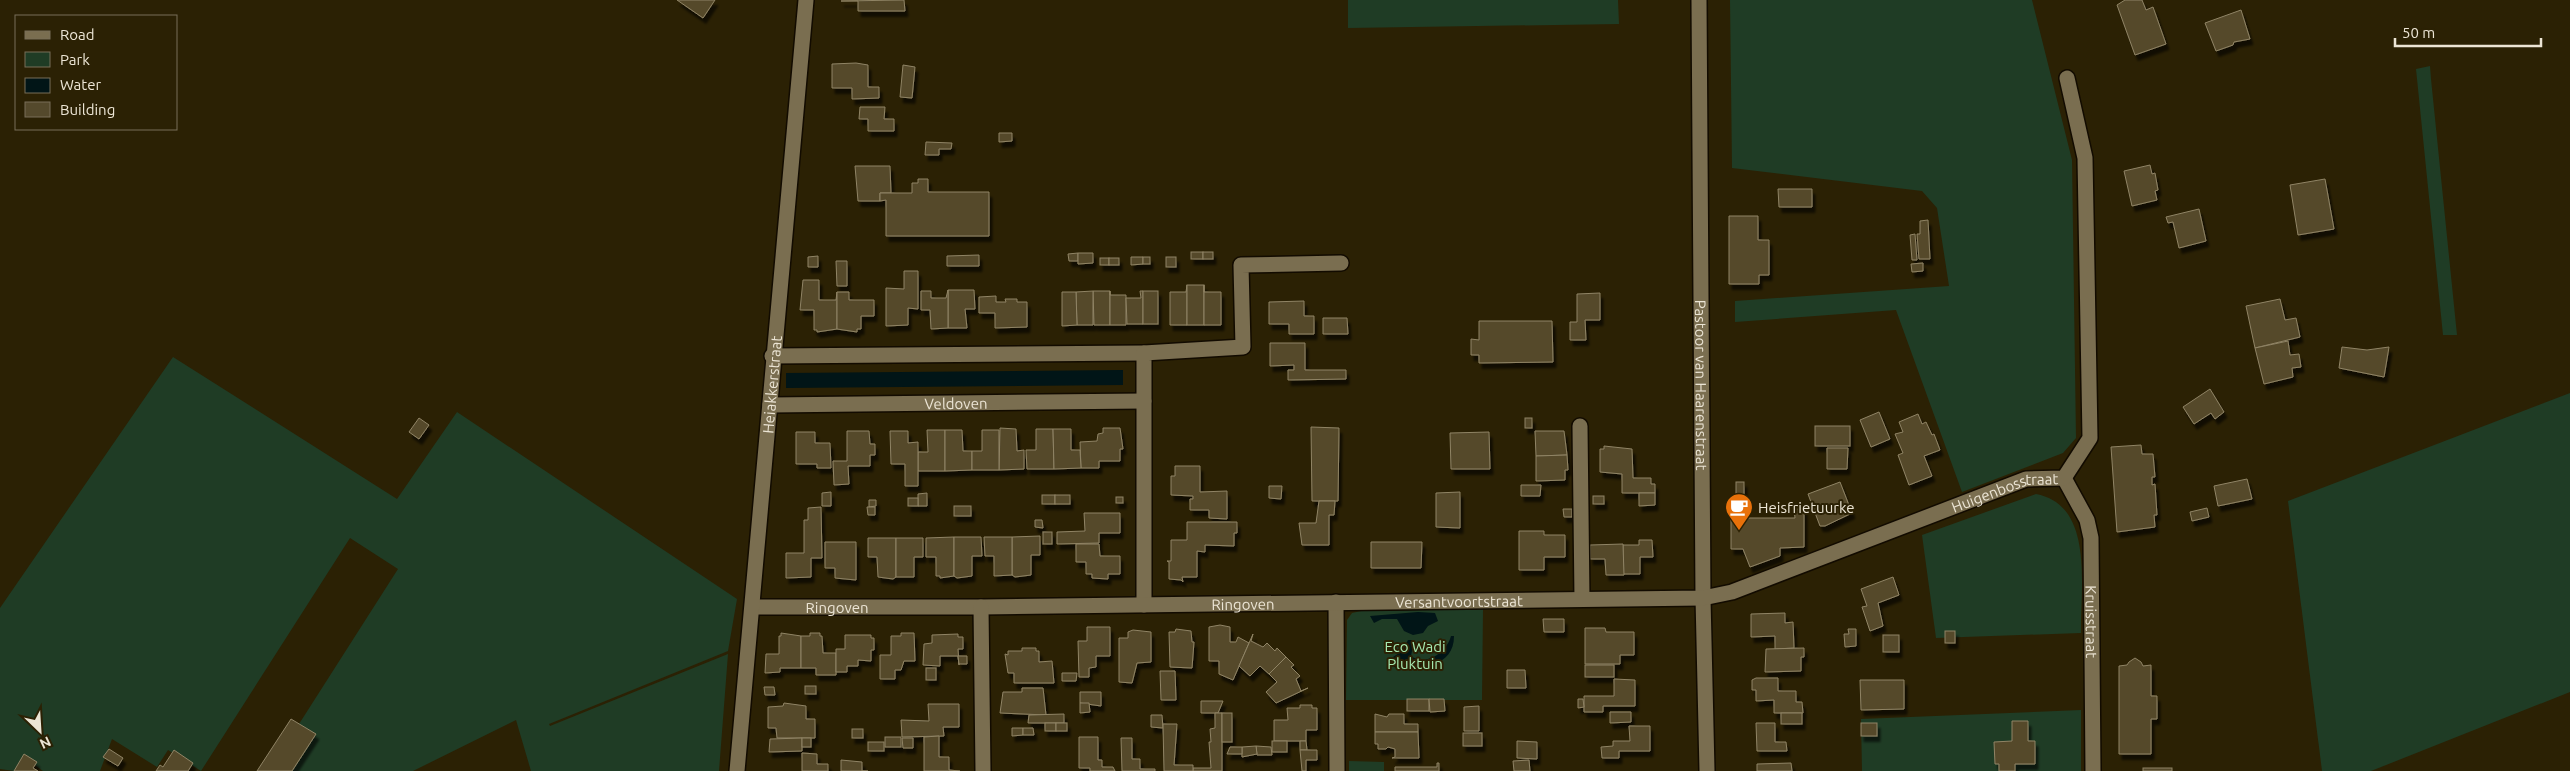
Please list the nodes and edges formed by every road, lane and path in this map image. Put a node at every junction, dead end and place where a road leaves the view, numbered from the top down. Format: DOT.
graph roads {
  1 [pos="806,0"];
  2 [pos="1699,0"];
  3 [pos="2067,78"];
  4 [pos="1342,263"];
  5 [pos="1144,353"];
  6 [pos="772,356"];
  7 [pos="1144,401"];
  8 [pos="770,405"];
  9 [pos="1580,426"];
  10 [pos="2064,478"];
  11 [pos="1703,598"];
  12 [pos="1582,599"];
  13 [pos="1336,602"];
  14 [pos="1144,605"];
  15 [pos="753,607"];
  16 [pos="981,607"];
  17 [pos="737,771"];
  18 [pos="983,771"];
  19 [pos="1337,771"];
  20 [pos="1707,771"];
  21 [pos="2093,771"];
  1 -- 6 [label="street, Heiakkerstraat"];
  2 -- 11 [label="street, Pastoor van Haarenstraat"];
  3 -- 10 [label="street, Huigenbosstraat"];
  4 -- 5 [label="street"];
  5 -- 6 [label="street"];
  5 -- 7 [label="street"];
  6 -- 8 [label="street, Heiakkerstraat"];
  7 -- 8 [label="street, Veldoven"];
  7 -- 14 [label="street"];
  8 -- 15 [label="street, Heiakkerstraat"];
  9 -- 12 [label="street"];
  10 -- 11 [label="street, Huigenbosstraat"];
  10 -- 21 [label="street, Kruisstraat"];
  11 -- 12 [label="street, Versantvoortstraat"];
  11 -- 20 [label="street, Pastoor van Haarenstraat"];
  12 -- 13 [label="street, Versantvoortstraat"];
  13 -- 14 [label="street, Ringoven"];
  13 -- 19 [label="street"];
  14 -- 16 [label="street, Ringoven"];
  15 -- 16 [label="street, Ringoven"];
  15 -- 17 [label="street, Heiakkerstraat"];
  16 -- 18 [label="street"];
}
